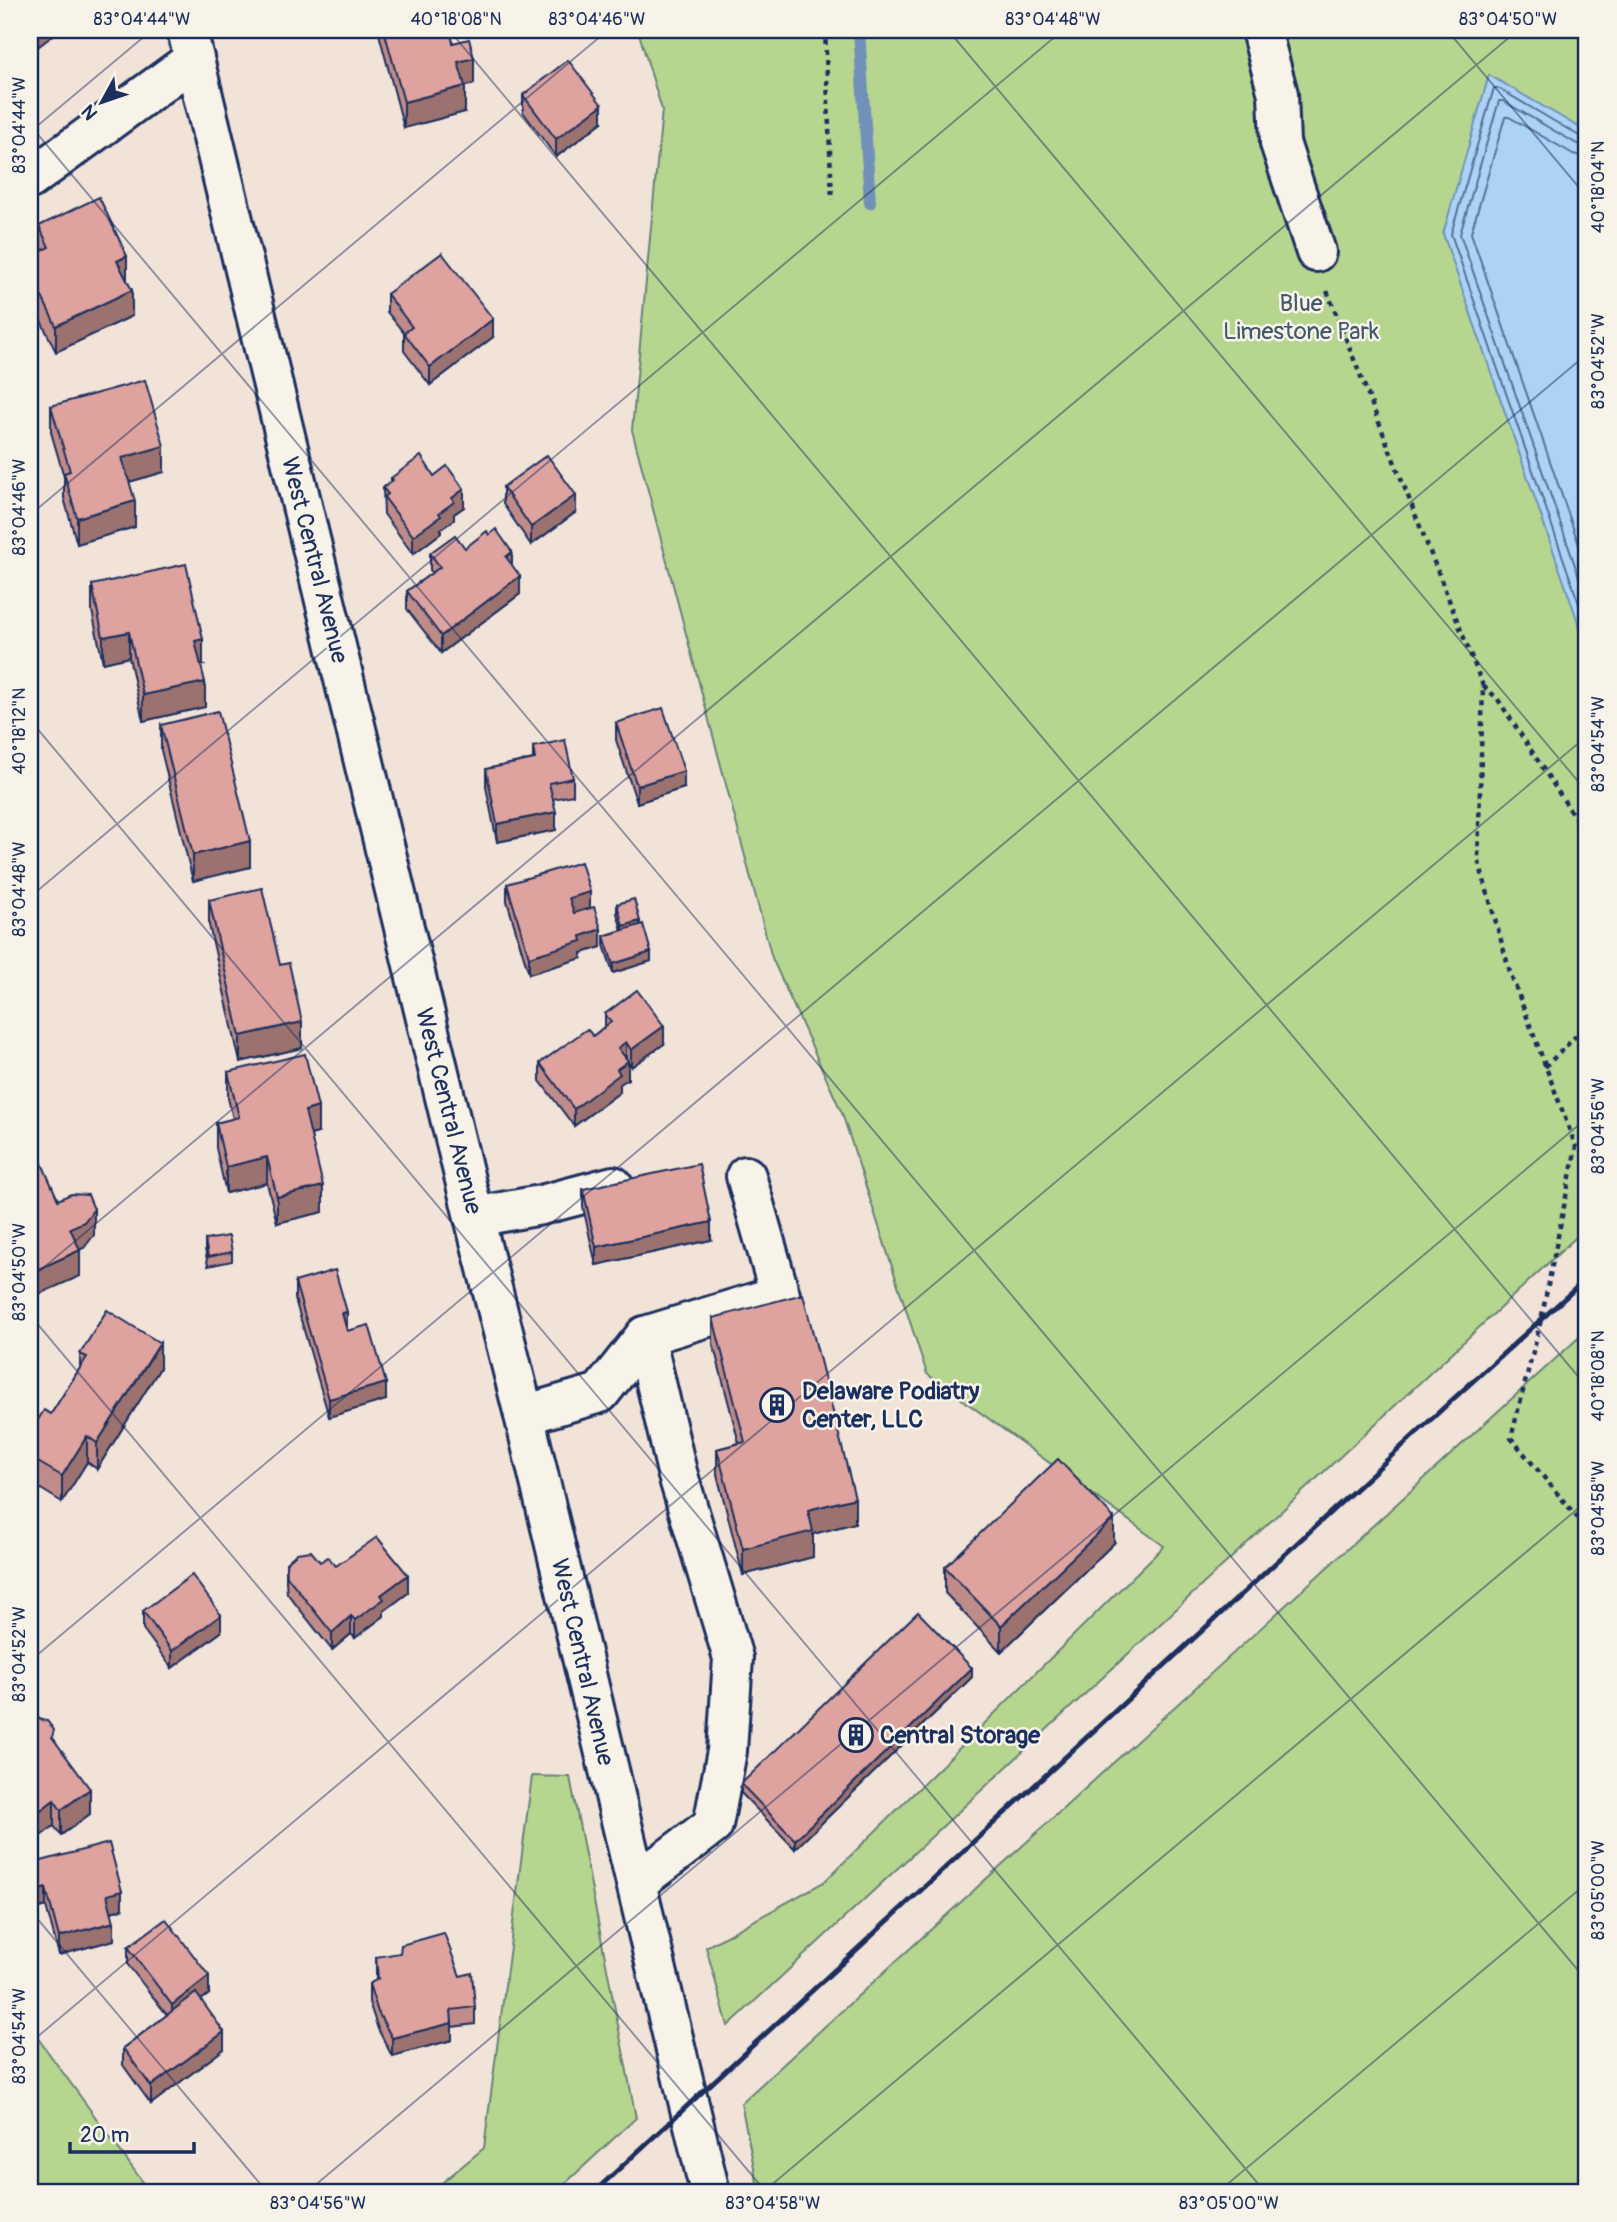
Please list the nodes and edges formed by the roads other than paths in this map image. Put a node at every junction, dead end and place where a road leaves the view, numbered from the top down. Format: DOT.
graph roads {
  1 [pos="1261,30"];
  2 [pos="191,44"];
  3 [pos="30,178"];
  4 [pos="1316,251"];
  5 [pos="746,1176"];
  6 [pos="614,1186"];
  7 [pos="474,1217"];
  8 [pos="645,1336"];
  9 [pos="524,1415"];
  10 [pos="636,1883"];
  11 [pos="710,2192"];
  1 -- 4 [label="main road"];
  2 -- 3 [label="main road"];
  2 -- 7 [label="main road, West Central Avenue"];
  5 -- 8 [label="main road"];
  6 -- 7 [label="main road"];
  7 -- 9 [label="main road, West Central Avenue"];
  8 -- 9 [label="main road"];
  8 -- 10 [label="main road"];
  9 -- 10 [label="main road, West Central Avenue"];
  10 -- 11 [label="main road, West Central Avenue"];
}
